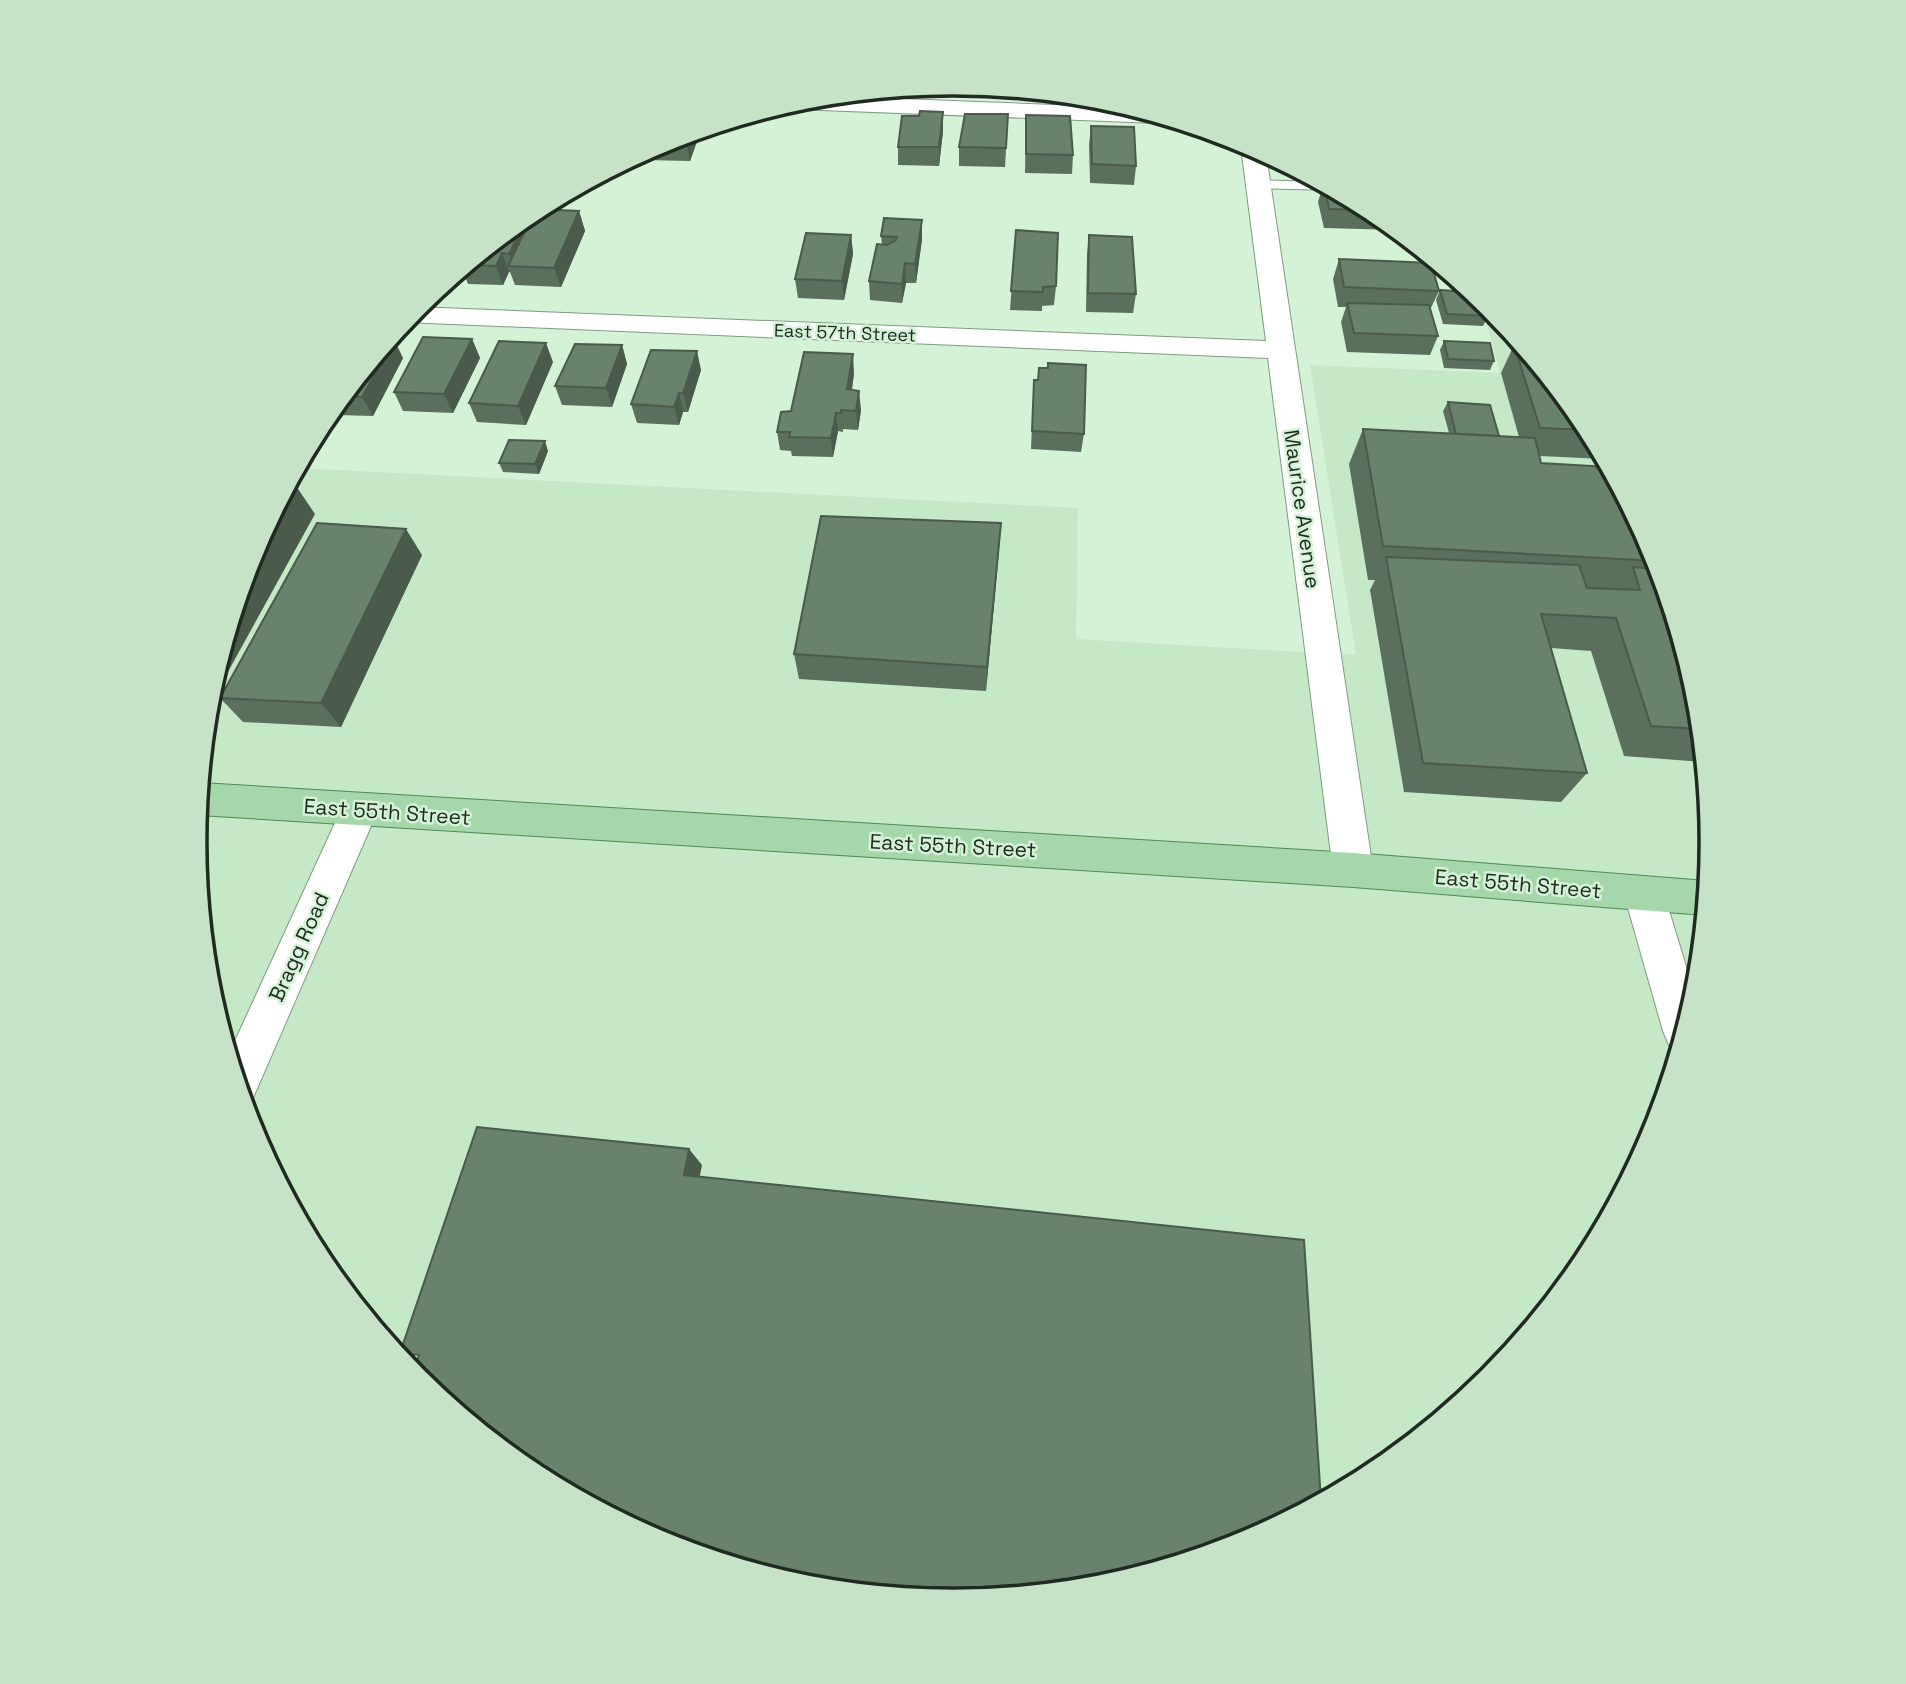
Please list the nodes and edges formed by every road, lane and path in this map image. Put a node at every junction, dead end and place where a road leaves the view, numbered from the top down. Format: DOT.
graph roads {
  1 [pos="849,104"];
  2 [pos="1112,114"];
  3 [pos="1254,160"];
  4 [pos="1258,185"];
  5 [pos="1308,186"];
  6 [pos="425,316"];
  7 [pos="1280,350"];
  8 [pos="209,800"];
  9 [pos="359,810"];
  10 [pos="1353,870"];
  11 [pos="1644,894"];
  12 [pos="1696,897"];
  13 [pos="1678,1012"];
  14 [pos="244,1070"];
  1 -- 2 [label="street"];
  3 -- 4 [label="street, Maurice Avenue"];
  4 -- 5 [label="lane"];
  4 -- 7 [label="street, Maurice Avenue"];
  6 -- 7 [label="street, East 57th Street"];
  7 -- 10 [label="street, Maurice Avenue"];
  8 -- 9 [label="main road, East 55th Street"];
  9 -- 10 [label="main road, East 55th Street"];
  9 -- 14 [label="street, Bragg Road"];
  10 -- 11 [label="main road, East 55th Street"];
  11 -- 12 [label="main road, East 55th Street"];
  11 -- 13 [label="street"];
}
